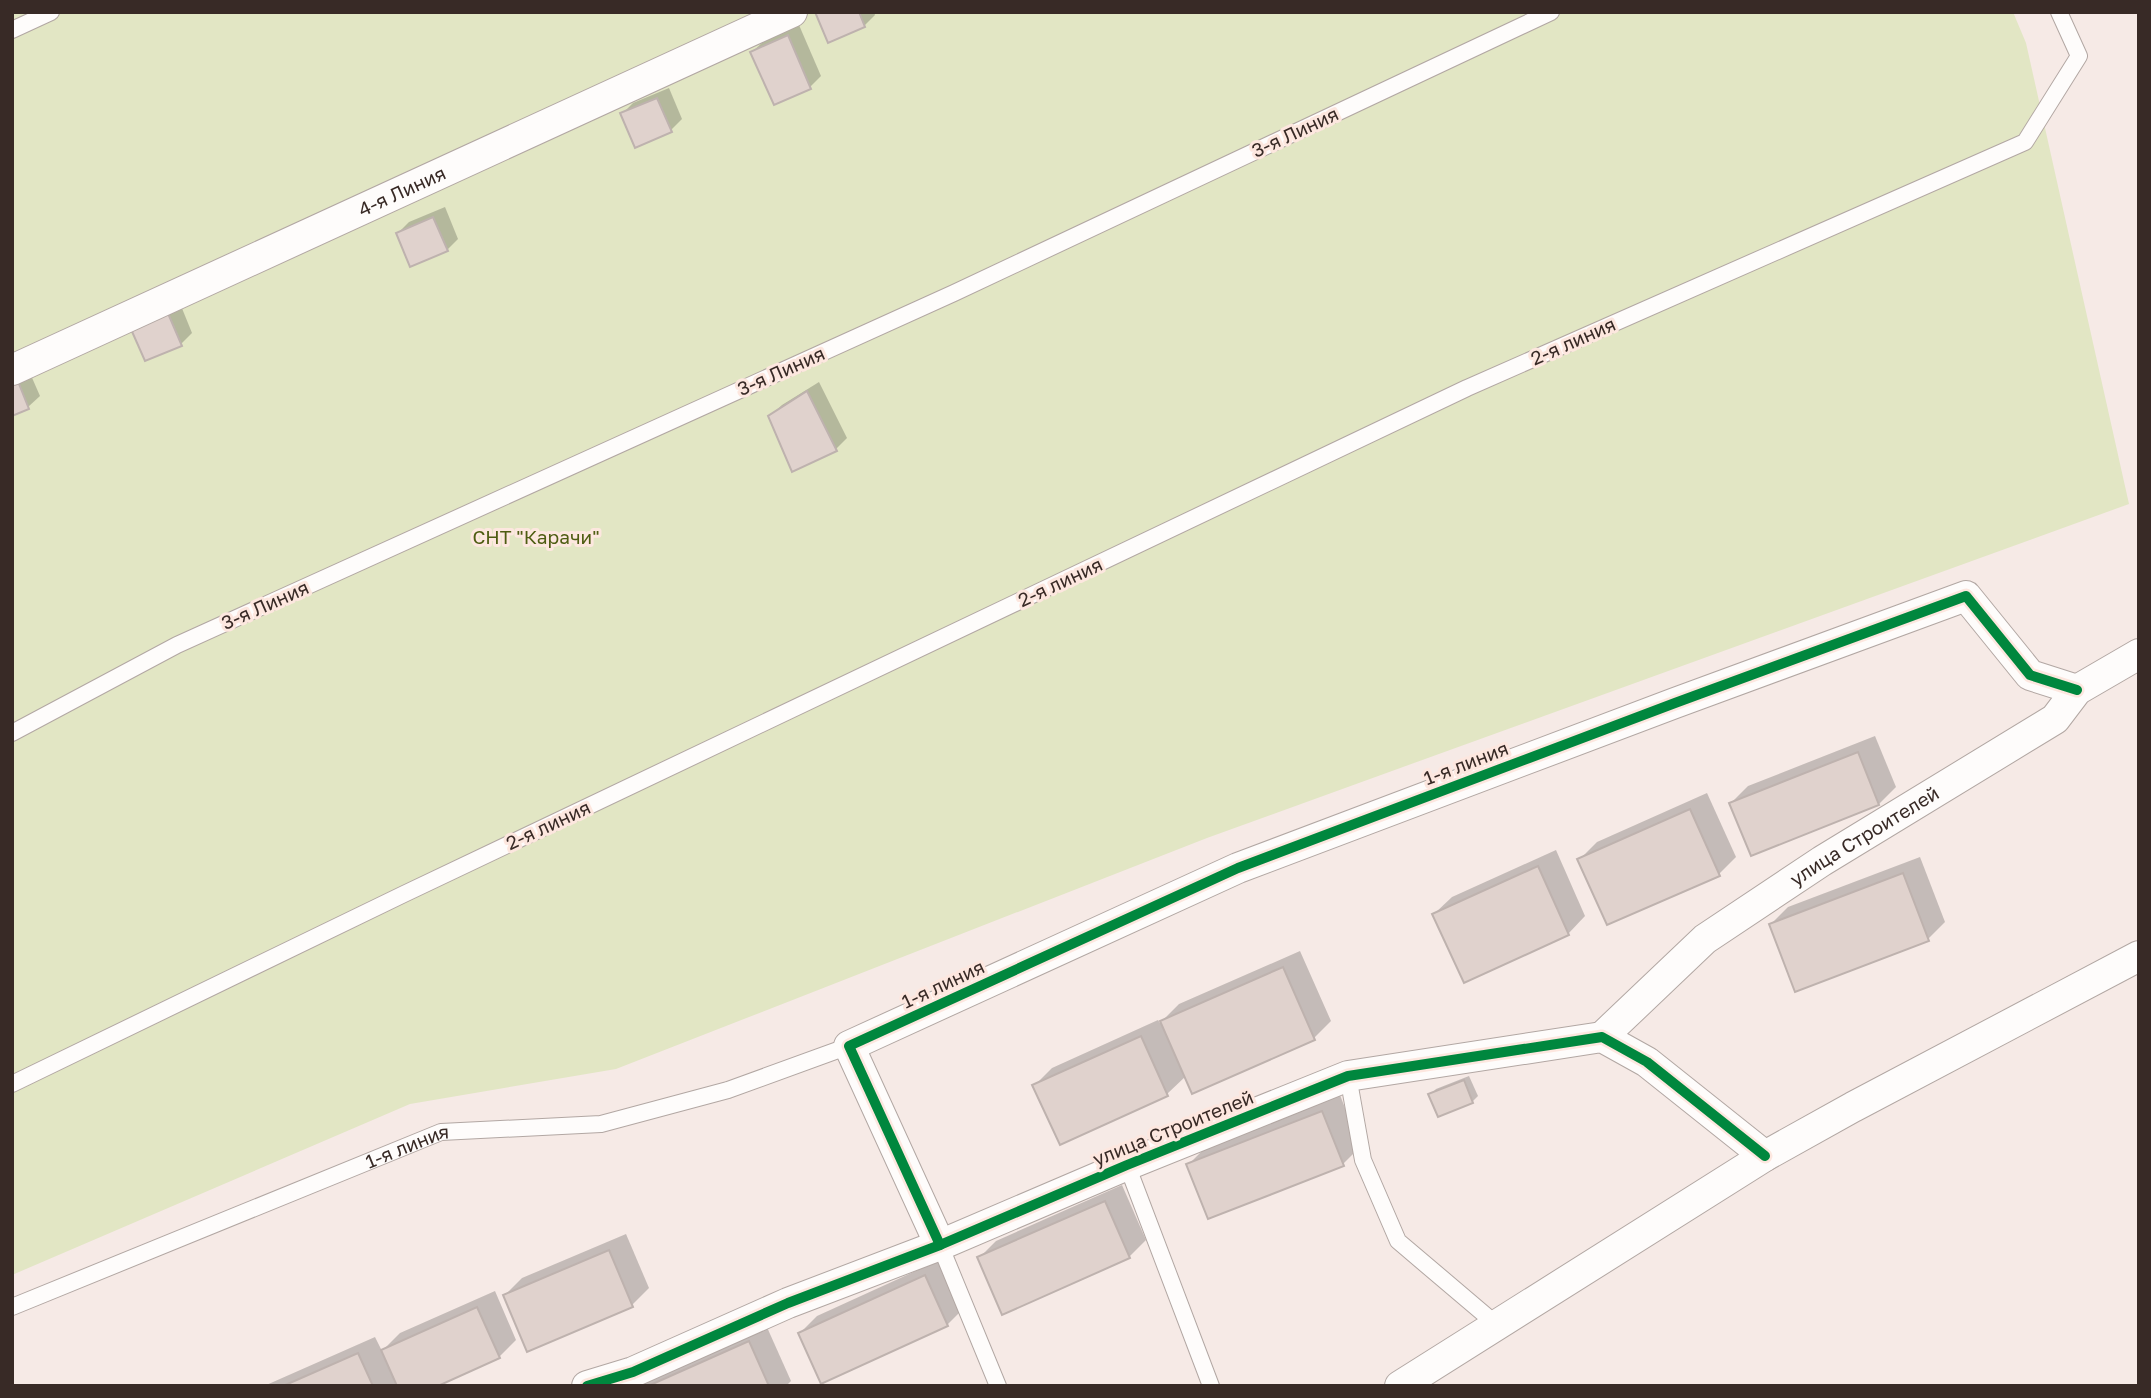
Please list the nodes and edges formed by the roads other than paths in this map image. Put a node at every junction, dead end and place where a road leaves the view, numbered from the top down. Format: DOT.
graph roads {
  1 [pos="51,12"];
  2 [pos="792,12"];
  3 [pos="1551,12"];
  4 [pos="2059,12"];
  5 [pos="12,30"];
  6 [pos="12,370"];
  7 [pos="2139,654"];
  8 [pos="2077,690"];
  9 [pos="12,733"];
  10 [pos="2139,956"];
  11 [pos="1602,1037"];
  12 [pos="849,1046"];
  13 [pos="1348,1076"];
  14 [pos="12,1084"];
  15 [pos="1765,1156"];
  16 [pos="1127,1165"];
  17 [pos="940,1245"];
  18 [pos="12,1307"];
  19 [pos="1497,1325"];
  20 [pos="587,1386"];
  21 [pos="998,1386"];
  22 [pos="1211,1386"];
  23 [pos="1400,1386"];
  1 -- 5 [label="lane"];
  2 -- 6 [label="street, 4-я Линия"];
  3 -- 9 [label="lane, 3-я Линия"];
  4 -- 14 [label="lane, 2-я линия"];
  7 -- 8 [label="street, улица Строителей"];
  8 -- 11 [label="street, улица Строителей"];
  8 -- 12 [label="street, 1-я линия"];
  10 -- 15 [label="street"];
  11 -- 13 [label="street, улица Строителей"];
  11 -- 15 [label="street"];
  12 -- 17 [label="street"];
  12 -- 18 [label="lane, 1-я линия"];
  13 -- 16 [label="street, улица Строителей"];
  13 -- 19 [label="lane"];
  15 -- 19 [label="street"];
  16 -- 17 [label="street, улица Строителей"];
  16 -- 22 [label="lane"];
  17 -- 20 [label="street, улица Строителей"];
  17 -- 21 [label="lane"];
  19 -- 23 [label="street"];
}
